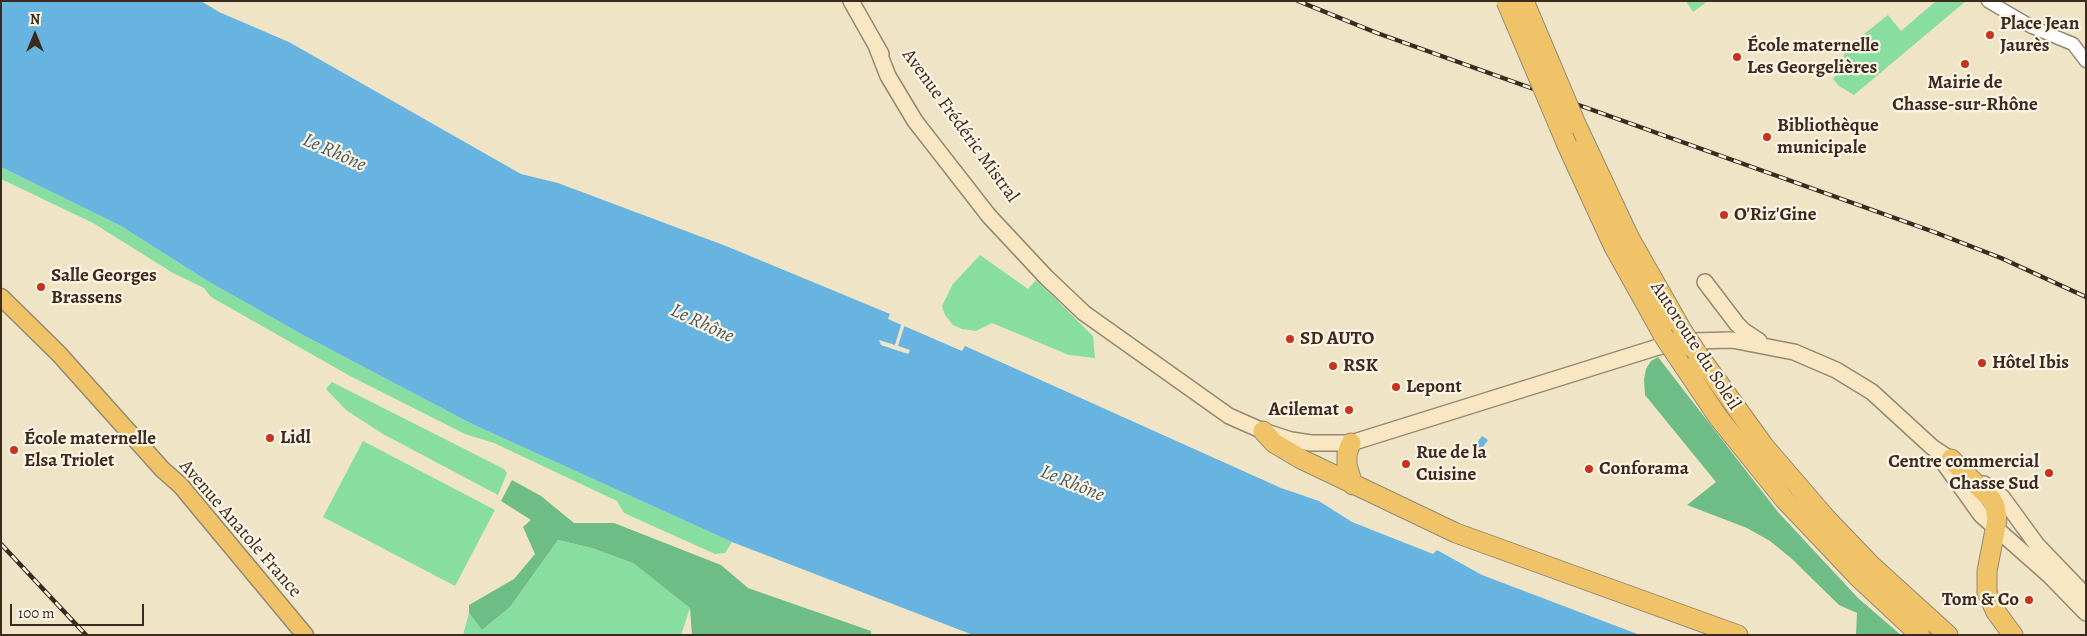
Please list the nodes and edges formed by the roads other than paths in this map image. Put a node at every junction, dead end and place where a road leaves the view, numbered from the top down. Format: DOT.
graph roads {
  1 [pos="851,1"];
  2 [pos="1506,1"];
  3 [pos="1524,1"];
  4 [pos="1988,1"];
  5 [pos="2086,61"];
  6 [pos="1705,282"];
  7 [pos="1,297"];
  8 [pos="1770,346"];
  9 [pos="1214,403"];
  10 [pos="1263,431"];
  11 [pos="1383,432"];
  12 [pos="1351,442"];
  13 [pos="1932,447"];
  14 [pos="1951,459"];
  15 [pos="1353,485"];
  16 [pos="1990,499"];
  17 [pos="1981,515"];
  18 [pos="2000,533"];
  19 [pos="2086,596"];
  20 [pos="2086,613"];
  21 [pos="305,635"];
  22 [pos="1738,635"];
  23 [pos="1920,635"];
  24 [pos="1948,635"];
  25 [pos="2013,635"];
  1 -- 9 [label="main road, Avenue Frédéric Mistral"];
  2 -- 23 [label="highway, Autoroute du Soleil, bridge"];
  3 -- 24 [label="highway, Autoroute du Soleil, bridge"];
  4 -- 5 [label="street"];
  6 -- 8 [label="main road"];
  7 -- 21 [label="main road, Avenue Anatole France"];
  8 -- 11 [label="main road, Avenue Frédéric Mistral"];
  8 -- 13 [label="main road, Avenue Frédéric Mistral"];
  9 -- 10 [label="main road, Avenue Frédéric Mistral"];
  9 -- 11 [label="main road, Avenue Frédéric Mistral"];
  10 -- 12 [label="main road, Avenue Frédéric Mistral"];
  10 -- 15 [label="highway"];
  11 -- 12 [label="main road, Avenue Frédéric Mistral"];
  12 -- 15 [label="highway"];
  13 -- 14 [label="main road, Avenue Frédéric Mistral"];
  13 -- 17 [label="main road, Avenue Frédéric Mistral"];
  14 -- 16 [label="highway"];
  14 -- 19 [label="main road, Avenue Frédéric Mistral"];
  15 -- 22 [label="highway"];
  16 -- 17 [label="main road"];
  16 -- 18 [label="highway"];
  17 -- 18 [label="main road, Avenue Frédéric Mistral"];
  18 -- 20 [label="main road, Avenue Frédéric Mistral"];
  18 -- 25 [label="highway"];
}
